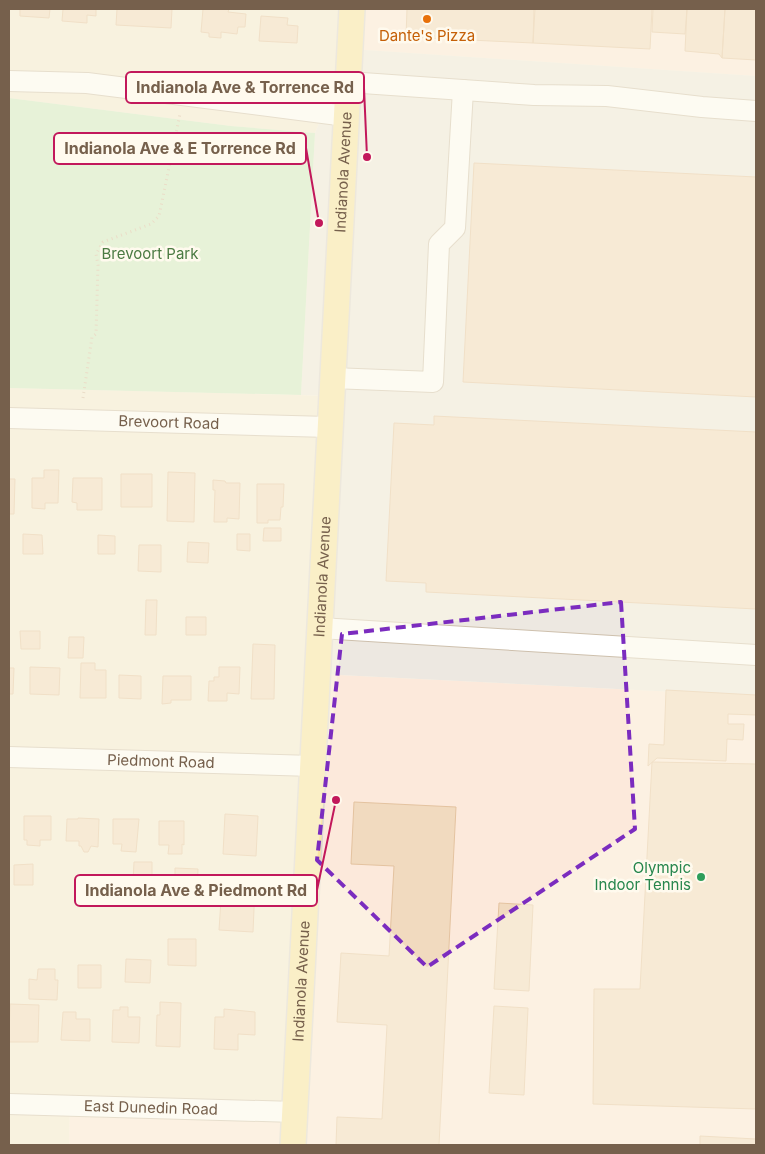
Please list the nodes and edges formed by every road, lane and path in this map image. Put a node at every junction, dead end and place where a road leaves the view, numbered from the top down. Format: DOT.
graph roads {
  1 [pos="352,9"];
  2 [pos="9,81"];
  3 [pos="348,82"];
  4 [pos="463,90"];
  5 [pos="756,111"];
  6 [pos="180,114"];
  7 [pos="346,116"];
  8 [pos="332,378"];
  9 [pos="84,398"];
  10 [pos="9,418"];
  11 [pos="329,427"];
  12 [pos="320,628"];
  13 [pos="756,655"];
  14 [pos="9,757"];
  15 [pos="313,766"];
  16 [pos="9,1104"];
  17 [pos="295,1112"];
  18 [pos="293,1145"];
  1 -- 3 [label="main road, Indianola Avenue"];
  2 -- 7 [label="street"];
  3 -- 4 [label="street"];
  3 -- 7 [label="main road, Indianola Avenue"];
  4 -- 5 [label="street"];
  4 -- 8 [label="street"];
  6 -- 9 [label="path"];
  7 -- 8 [label="main road, Indianola Avenue"];
  8 -- 11 [label="main road, Indianola Avenue"];
  10 -- 11 [label="street, Brevoort Road"];
  11 -- 12 [label="main road, Indianola Avenue"];
  12 -- 13 [label="street"];
  12 -- 15 [label="main road, Indianola Avenue"];
  14 -- 15 [label="street, Piedmont Road"];
  15 -- 17 [label="main road, Indianola Avenue"];
  16 -- 17 [label="street, East Dunedin Road"];
  17 -- 18 [label="main road, Indianola Avenue"];
}
